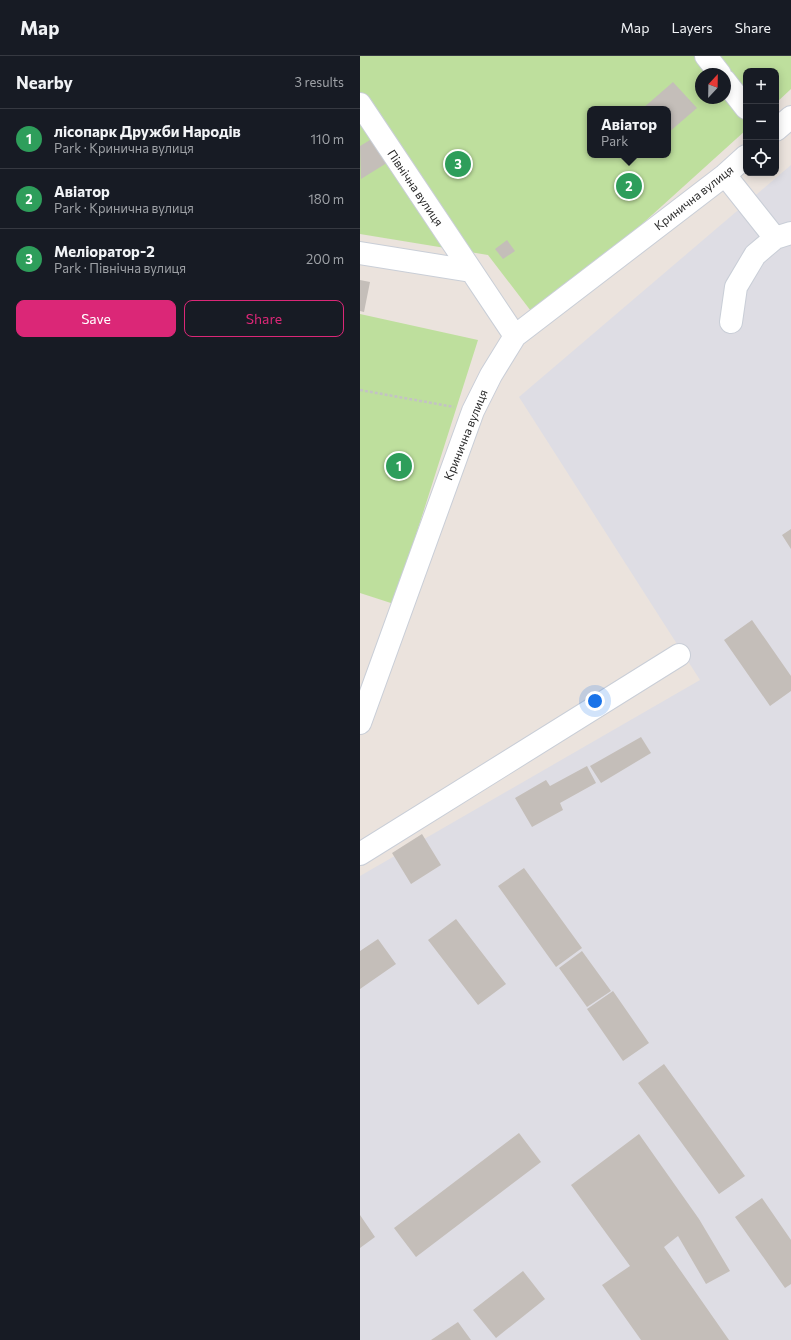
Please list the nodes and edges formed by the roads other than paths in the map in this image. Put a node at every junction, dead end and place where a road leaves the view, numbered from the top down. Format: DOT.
graph roads {
  1 [pos="706,56"];
  2 [pos="715,68"];
  3 [pos="731,89"];
  4 [pos="360,104"];
  5 [pos="743,104"];
  6 [pos="791,117"];
  7 [pos="779,127"];
  8 [pos="743,159"];
  9 [pos="725,175"];
  10 [pos="783,236"];
  11 [pos="360,253"];
  12 [pos="471,271"];
  13 [pos="731,322"];
  14 [pos="515,336"];
  15 [pos="679,655"];
  16 [pos="360,723"];
  17 [pos="360,854"];
  1 -- 2 [label="street"];
  3 -- 5 [label="street"];
  4 -- 12 [label="street, Північна вулиця"];
  6 -- 7 [label="street"];
  8 -- 9 [label="street, Кринична вулиця"];
  9 -- 10 [label="street"];
  9 -- 14 [label="street, Кринична вулиця"];
  10 -- 13 [label="street"];
  11 -- 12 [label="street"];
  12 -- 14 [label="street, Північна вулиця"];
  14 -- 16 [label="street, Кринична вулиця"];
  15 -- 17 [label="street"];
}
